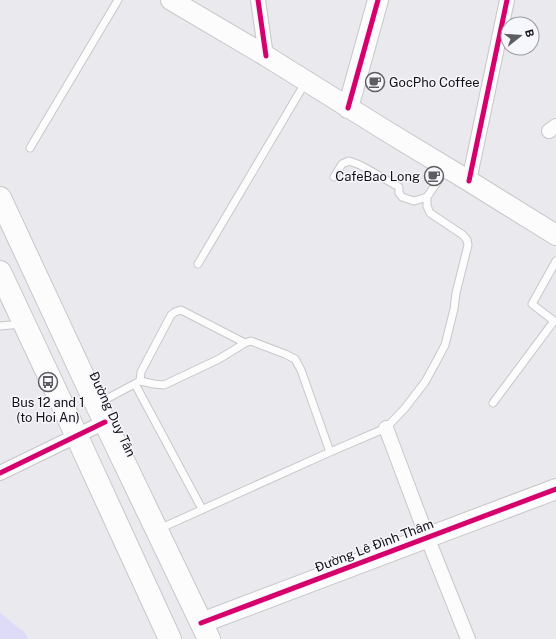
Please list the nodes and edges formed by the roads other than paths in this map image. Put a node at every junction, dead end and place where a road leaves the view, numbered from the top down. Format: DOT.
graph roads {
  1 [pos="118,0"];
  2 [pos="171,0"];
  3 [pos="258,0"];
  4 [pos="378,0"];
  5 [pos="507,0"];
  6 [pos="266,56"];
  7 [pos="306,81"];
  8 [pos="348,108"];
  9 [pos="30,148"];
  10 [pos="447,167"];
  11 [pos="334,177"];
  12 [pos="469,181"];
  13 [pos="427,197"];
  14 [pos="0,198"];
  15 [pos="556,235"];
  16 [pos="556,261"];
  17 [pos="198,264"];
  18 [pos="0,272"];
  19 [pos="24,324"];
  20 [pos="0,326"];
  21 [pos="246,343"];
  22 [pos="137,383"];
  23 [pos="493,403"];
  24 [pos="101,414"];
  25 [pos="386,428"];
  26 [pos="77,436"];
  27 [pos="330,452"];
  28 [pos="0,473"];
  29 [pos="556,489"];
  30 [pos="202,509"];
  31 [pos="156,530"];
  32 [pos="428,537"];
  33 [pos="205,631"];
  34 [pos="170,639"];
  35 [pos="468,639"];
  1 -- 9 [label="lane"];
  2 -- 6 [label="street"];
  3 -- 6 [label="street"];
  4 -- 8 [label="street"];
  5 -- 12 [label="street"];
  6 -- 7 [label="street"];
  7 -- 8 [label="street"];
  7 -- 17 [label="lane"];
  8 -- 10 [label="street"];
  10 -- 12 [label="street"];
  10 -- 13 [label="lane"];
  11 -- 13 [label="lane"];
  12 -- 15 [label="street"];
  13 -- 25 [label="lane"];
  14 -- 24 [label="main road, Đường Duy Tân"];
  16 -- 23 [label="lane"];
  18 -- 19 [label="main road"];
  19 -- 20 [label="lane"];
  19 -- 26 [label="main road"];
  21 -- 22 [label="lane"];
  21 -- 22 [label="lane"];
  21 -- 27 [label="lane"];
  22 -- 24 [label="lane"];
  22 -- 30 [label="lane"];
  24 -- 26 [label="street"];
  24 -- 31 [label="main road, Đường Duy Tân"];
  25 -- 27 [label="lane"];
  25 -- 32 [label="street"];
  26 -- 28 [label="street"];
  26 -- 34 [label="main road"];
  27 -- 30 [label="lane"];
  29 -- 32 [label="street, Đường Lê Đình Thâm"];
  30 -- 31 [label="lane"];
  31 -- 33 [label="main road, Đường Duy Tân"];
  32 -- 33 [label="street, Đường Lê Đình Thâm"];
  32 -- 35 [label="street"];
}
